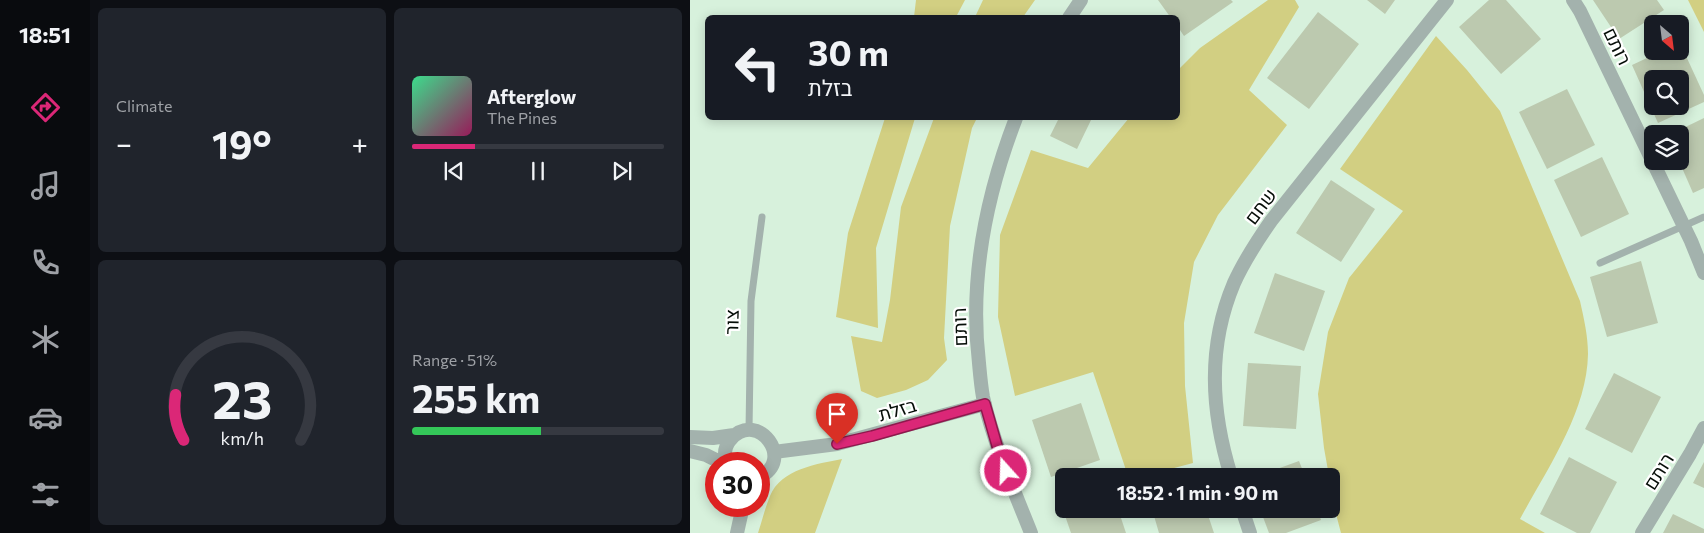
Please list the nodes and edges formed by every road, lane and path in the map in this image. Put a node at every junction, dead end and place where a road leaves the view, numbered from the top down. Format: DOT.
graph roads {
  1 [pos="1080,0"];
  2 [pos="1447,0"];
  3 [pos="1573,0"];
  4 [pos="1071,15"];
  5 [pos="1015,120"];
  6 [pos="762,217"];
  7 [pos="1704,217"];
  8 [pos="1684,226"];
  9 [pos="1600,263"];
  10 [pos="1704,273"];
  11 [pos="985,404"];
  12 [pos="1704,428"];
  13 [pos="749,430"];
  14 [pos="734,436"];
  15 [pos="690,437"];
  16 [pos="690,451"];
  17 [pos="781,451"];
  18 [pos="725,452"];
  19 [pos="705,455"];
  20 [pos="1229,468"];
  21 [pos="770,469"];
  22 [pos="741,517"];
  23 [pos="1245,518"];
  24 [pos="737,533"];
  25 [pos="1031,533"];
  26 [pos="1250,533"];
  27 [pos="1642,533"];
  1 -- 4 [label="street"];
  2 -- 20 [label="street, שחם"];
  3 -- 8 [label="street, רותם"];
  5 -- 11 [label="street, רותם"];
  6 -- 13 [label="lane, צור"];
  7 -- 8 [label="lane"];
  8 -- 9 [label="lane"];
  8 -- 10 [label="street, רותם"];
  11 -- 17 [label="street, בזלת"];
  11 -- 25 [label="street, רותם"];
  12 -- 27 [label="street, רותם"];
  13 -- 14 [label="street"];
  13 -- 17 [label="street"];
  14 -- 15 [label="street"];
  14 -- 18 [label="street"];
  16 -- 19 [label="street"];
  17 -- 21 [label="street"];
  22 -- 24 [label="street"];
  23 -- 26 [label="street"];
}
